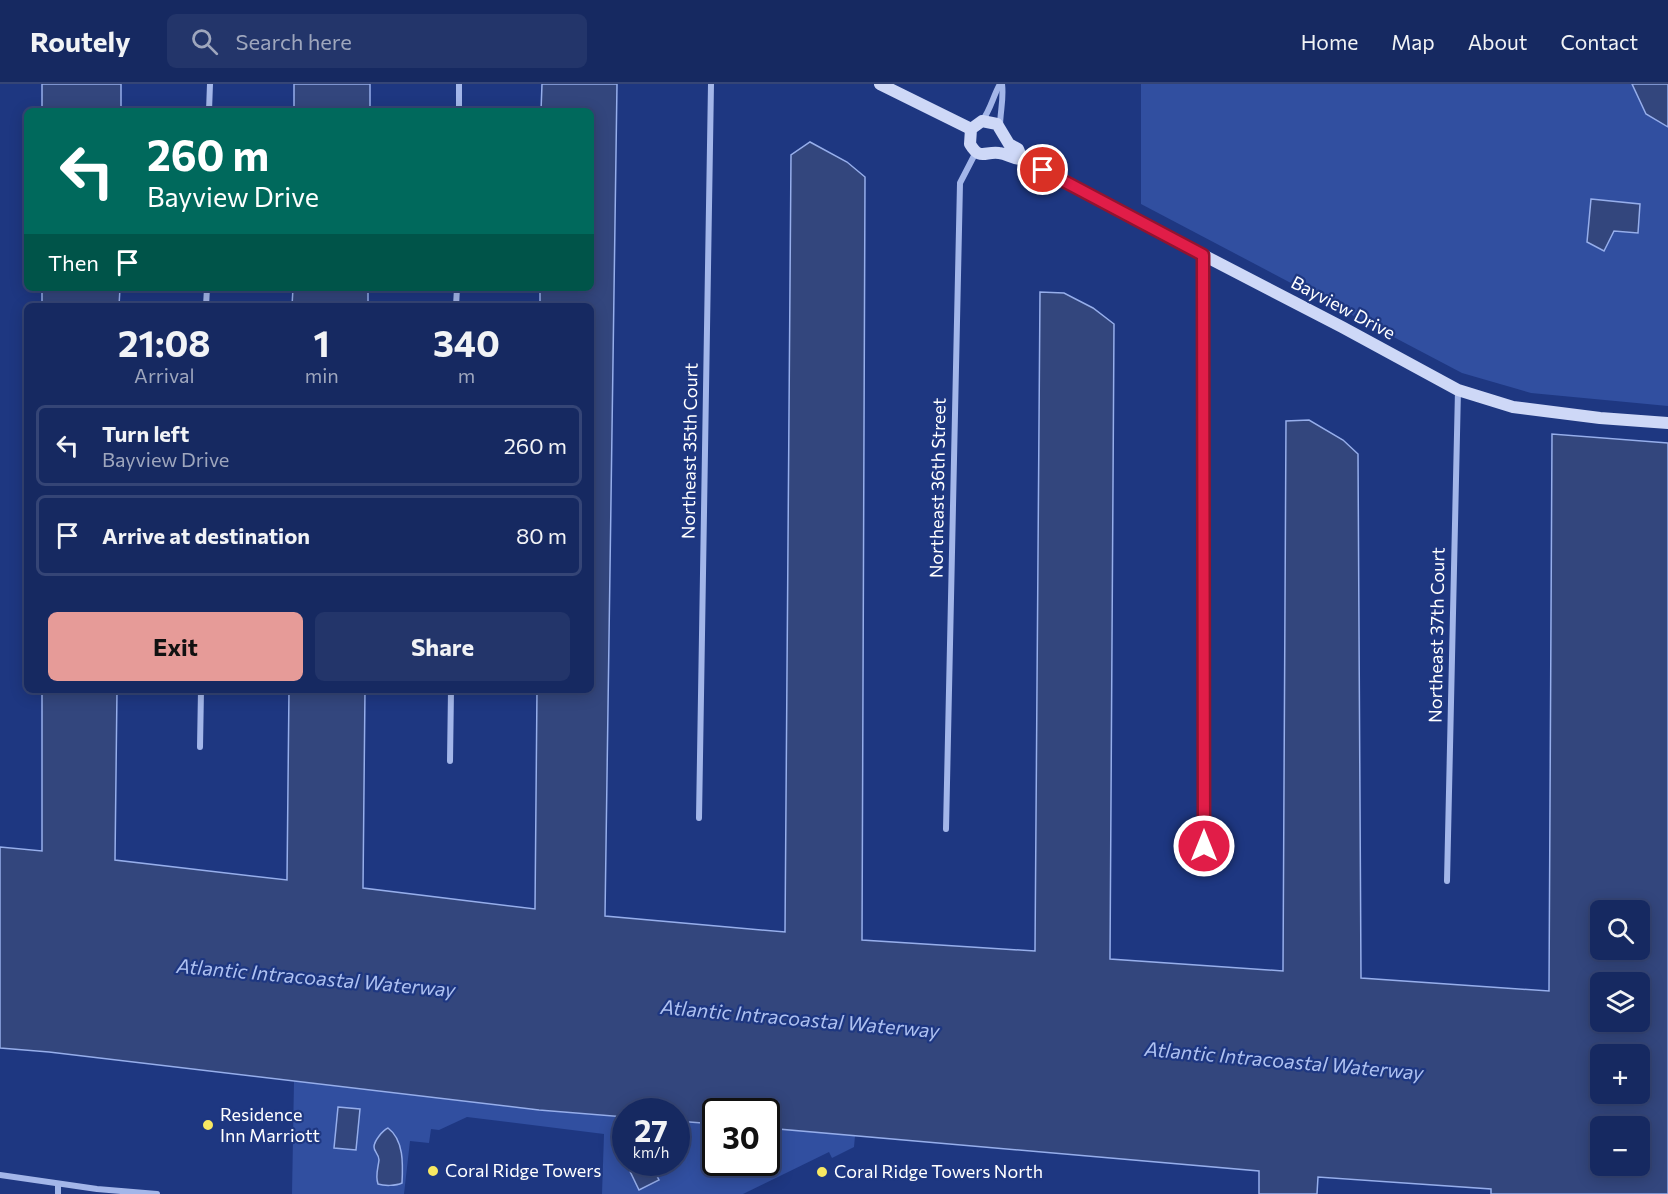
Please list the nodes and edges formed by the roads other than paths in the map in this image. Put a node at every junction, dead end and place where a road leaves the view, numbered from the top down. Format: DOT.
graph roads {
  1 [pos="210,84"];
  2 [pos="459,84"];
  3 [pos="711,84"];
  4 [pos="880,84"];
  5 [pos="1001,84"];
  6 [pos="209,108"];
  7 [pos="459,108"];
  8 [pos="982,121"];
  9 [pos="971,129"];
  10 [pos="1002,132"];
  11 [pos="976,152"];
  12 [pos="996,152"];
  13 [pos="1022,159"];
  14 [pos="1203,255"];
  15 [pos="1458,390"];
  16 [pos="1668,423"];
  17 [pos="201,693"];
  18 [pos="451,693"];
  19 [pos="200,747"];
  20 [pos="450,761"];
  21 [pos="699,818"];
  22 [pos="946,829"];
  23 [pos="1204,846"];
  24 [pos="1447,881"];
  25 [pos="0,1175"];
  26 [pos="58,1184"];
  27 [pos="96,1192"];
  28 [pos="58,1194"];
  29 [pos="157,1194"];
  1 -- 6 [label="street"];
  2 -- 7 [label="street"];
  3 -- 21 [label="street, Northeast 35th Court"];
  4 -- 9 [label="street"];
  5 -- 8 [label="street"];
  5 -- 10 [label="street"];
  8 -- 9 [label="street"];
  8 -- 10 [label="street, Bayview Drive"];
  9 -- 11 [label="street"];
  10 -- 12 [label="street"];
  10 -- 13 [label="street, Bayview Drive"];
  11 -- 12 [label="street, Bayview Drive"];
  11 -- 22 [label="street, Northeast 36th Street"];
  12 -- 13 [label="street, Bayview Drive"];
  13 -- 14 [label="street, Bayview Drive"];
  14 -- 15 [label="street, Bayview Drive"];
  14 -- 23 [label="street"];
  15 -- 16 [label="street, Bayview Drive"];
  15 -- 24 [label="street, Northeast 37th Court"];
  17 -- 19 [label="street"];
  18 -- 20 [label="street"];
  25 -- 26 [label="street"];
  26 -- 27 [label="street"];
  26 -- 28 [label="street"];
  27 -- 29 [label="street"];
}
